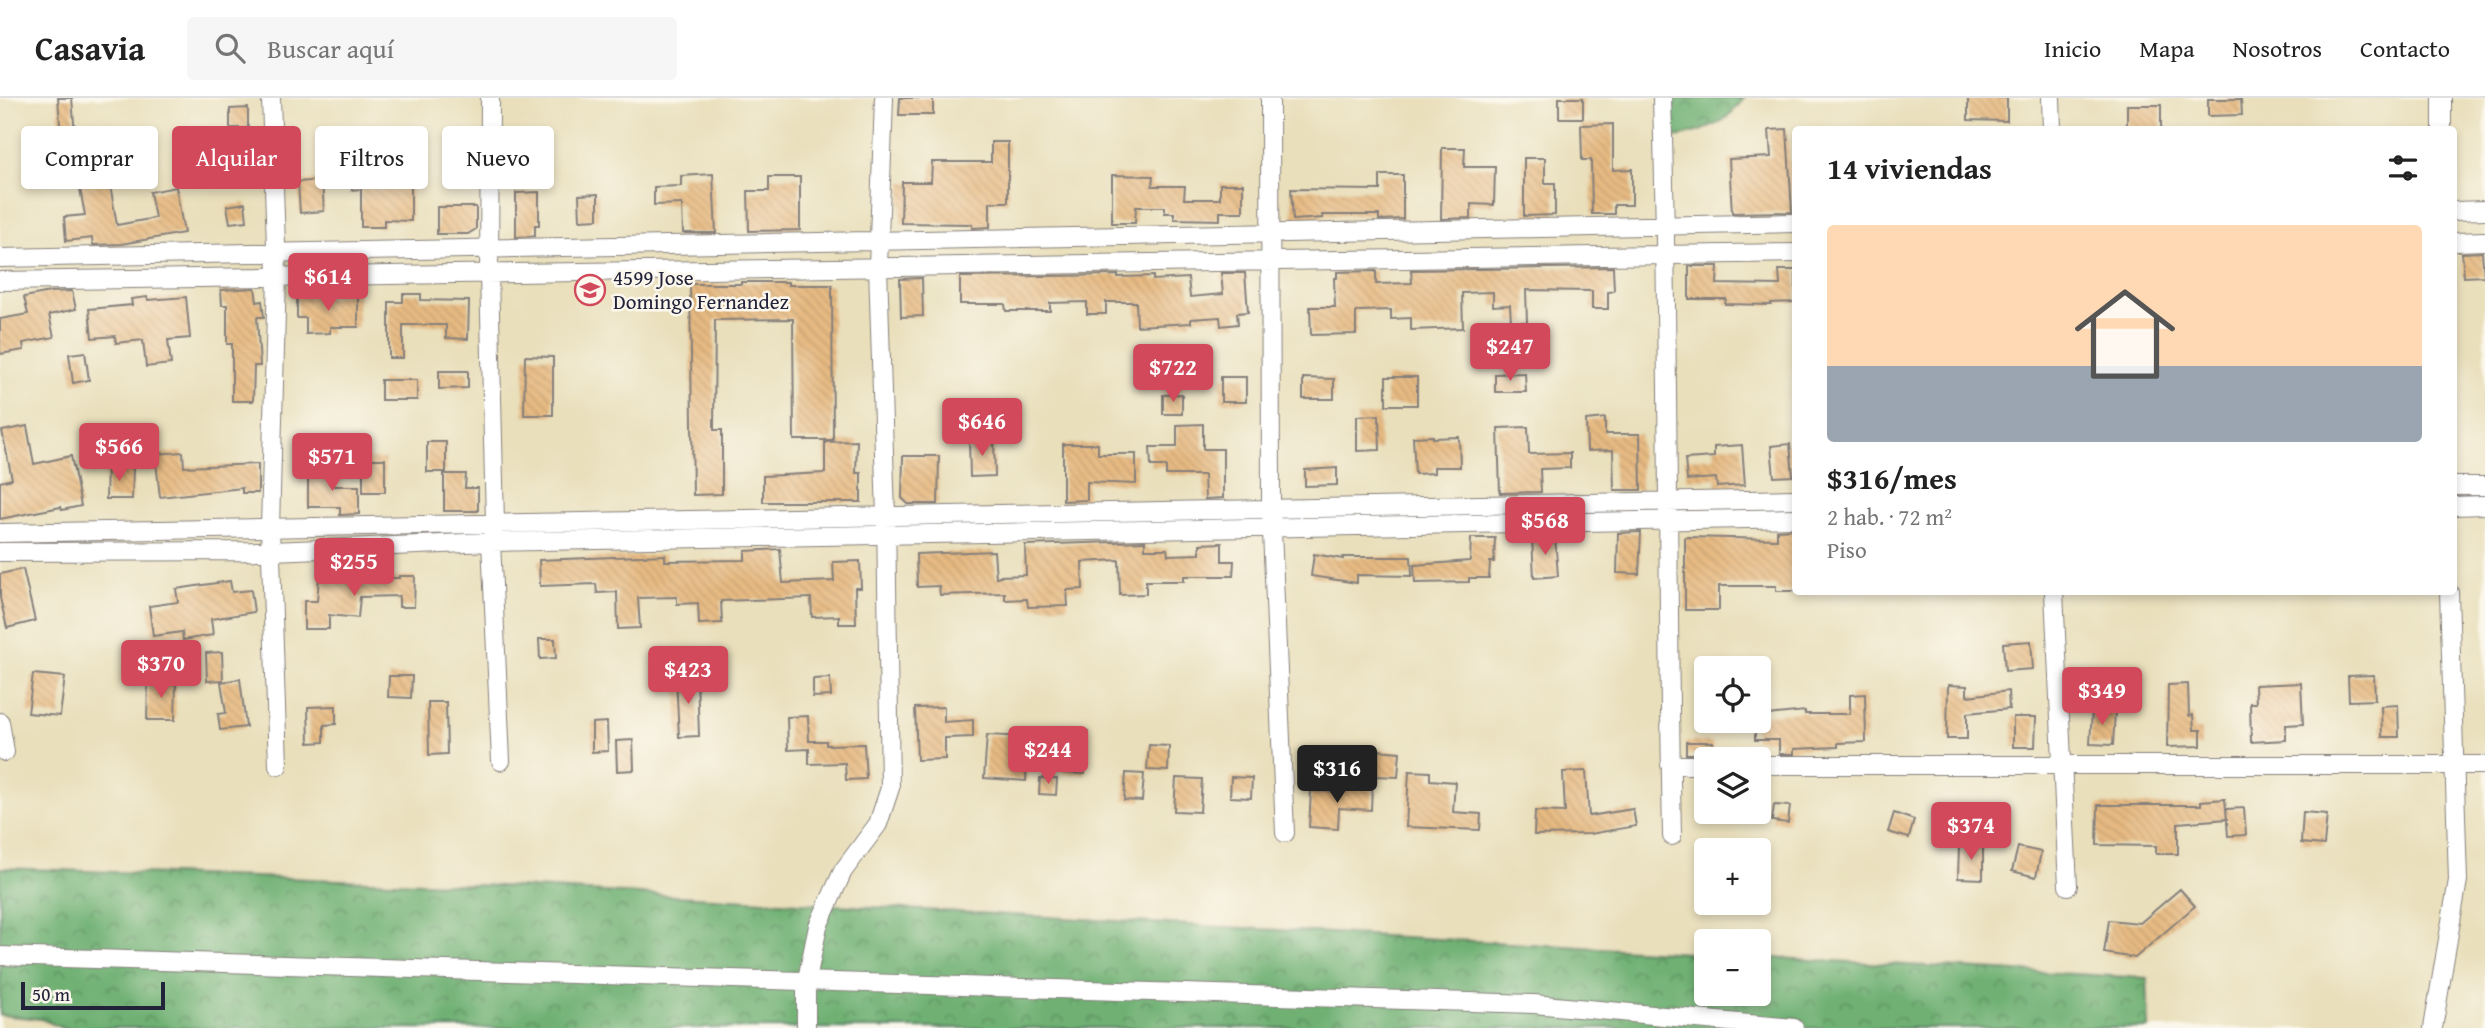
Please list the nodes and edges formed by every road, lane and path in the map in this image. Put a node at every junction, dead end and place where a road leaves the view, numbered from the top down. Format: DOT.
graph roads {
  1 [pos="271,98"];
  2 [pos="489,98"];
  3 [pos="884,98"];
  4 [pos="1270,98"];
  5 [pos="1662,98"];
  6 [pos="2051,98"];
  7 [pos="2442,98"];
  8 [pos="2052,126"];
  9 [pos="2442,126"];
  10 [pos="2485,210"];
  11 [pos="2457,211"];
  12 [pos="1792,223"];
  13 [pos="1665,226"];
  14 [pos="1269,233"];
  15 [pos="881,241"];
  16 [pos="2485,241"];
  17 [pos="2457,242"];
  18 [pos="490,248"];
  19 [pos="276,252"];
  20 [pos="1792,253"];
  21 [pos="1667,255"];
  22 [pos="0,258"];
  23 [pos="1270,261"];
  24 [pos="878,267"];
  25 [pos="489,273"];
  26 [pos="276,276"];
  27 [pos="0,281"];
  28 [pos="2457,486"];
  29 [pos="2485,486"];
  30 [pos="1792,499"];
  31 [pos="1666,501"];
  32 [pos="2485,505"];
  33 [pos="2457,506"];
  34 [pos="1271,508"];
  35 [pos="886,516"];
  36 [pos="1792,518"];
  37 [pos="1667,521"];
  38 [pos="495,523"];
  39 [pos="270,527"];
  40 [pos="1273,528"];
  41 [pos="0,533"];
  42 [pos="885,535"];
  43 [pos="491,542"];
  44 [pos="272,551"];
  45 [pos="0,552"];
  46 [pos="2054,595"];
  47 [pos="2449,595"];
  48 [pos="0,722"];
  49 [pos="5,752"];
  50 [pos="502,761"];
  51 [pos="1670,765"];
  52 [pos="1694,765"];
  53 [pos="1771,765"];
  54 [pos="2454,765"];
  55 [pos="2485,765"];
  56 [pos="278,766"];
  57 [pos="2062,766"];
  58 [pos="1284,833"];
  59 [pos="1672,836"];
  60 [pos="2068,886"];
  61 [pos="0,956"];
  62 [pos="807,982"];
  63 [pos="806,1028"];
  64 [pos="1794,1028"];
  65 [pos="2433,1028"];
  1 -- 19 [label="street"];
  2 -- 18 [label="street"];
  3 -- 15 [label="street"];
  4 -- 14 [label="street"];
  5 -- 13 [label="street"];
  6 -- 8 [label="street"];
  7 -- 9 [label="street"];
  10 -- 11 [label="street"];
  12 -- 13 [label="street"];
  13 -- 14 [label="street"];
  13 -- 21 [label="street"];
  14 -- 15 [label="street"];
  14 -- 23 [label="street"];
  15 -- 18 [label="street"];
  15 -- 24 [label="street"];
  16 -- 17 [label="street"];
  18 -- 19 [label="street"];
  18 -- 25 [label="street"];
  19 -- 22 [label="street"];
  19 -- 26 [label="street"];
  20 -- 21 [label="street"];
  21 -- 23 [label="street"];
  21 -- 31 [label="street"];
  23 -- 24 [label="street"];
  23 -- 34 [label="street"];
  24 -- 25 [label="street"];
  24 -- 35 [label="street"];
  25 -- 26 [label="street"];
  25 -- 38 [label="street"];
  26 -- 27 [label="street"];
  26 -- 39 [label="street"];
  28 -- 29 [label="street"];
  30 -- 31 [label="street"];
  31 -- 34 [label="street"];
  31 -- 37 [label="street"];
  32 -- 33 [label="street"];
  34 -- 35 [label="street"];
  34 -- 40 [label="street"];
  35 -- 38 [label="street"];
  35 -- 42 [label="street"];
  36 -- 37 [label="street"];
  37 -- 40 [label="street"];
  37 -- 51 [label="street"];
  38 -- 39 [label="street"];
  38 -- 43 [label="street"];
  39 -- 41 [label="street"];
  39 -- 44 [label="street"];
  40 -- 42 [label="street"];
  40 -- 58 [label="street"];
  42 -- 43 [label="street"];
  42 -- 62 [label="street"];
  43 -- 44 [label="street"];
  43 -- 50 [label="street"];
  44 -- 45 [label="street"];
  44 -- 56 [label="street"];
  46 -- 57 [label="street"];
  47 -- 54 [label="street"];
  48 -- 49 [label="street"];
  51 -- 52 [label="street"];
  51 -- 59 [label="street"];
  53 -- 57 [label="street"];
  54 -- 55 [label="street"];
  54 -- 57 [label="street"];
  54 -- 65 [label="street"];
  57 -- 60 [label="street"];
  61 -- 62 [label="street"];
  62 -- 63 [label="street"];
  62 -- 64 [label="street"];
}
